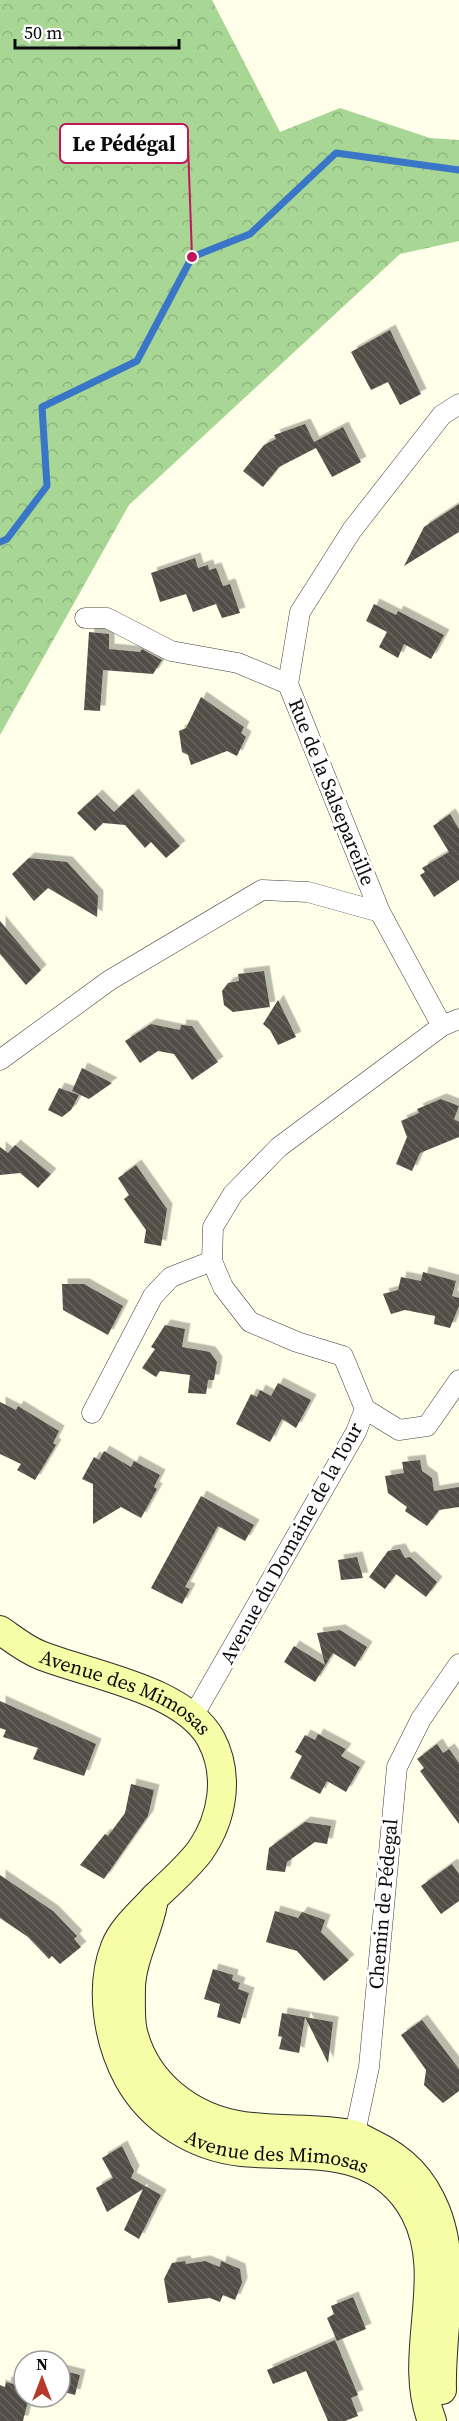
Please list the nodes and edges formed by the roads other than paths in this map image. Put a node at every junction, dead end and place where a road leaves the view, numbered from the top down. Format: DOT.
graph roads {
  1 [pos="459,404"];
  2 [pos="85,618"];
  3 [pos="288,684"];
  4 [pos="380,912"];
  5 [pos="450,1023"];
  6 [pos="0,1060"];
  7 [pos="212,1261"];
  8 [pos="459,1380"];
  9 [pos="364,1409"];
  10 [pos="92,1413"];
  11 [pos="0,1630"];
  12 [pos="459,1665"];
  13 [pos="192,1718"];
  14 [pos="352,2147"];
  15 [pos="432,2421"];
  16 [pos="451,2421"];
  1 -- 3 [label="street, Rue de la Salsepareille"];
  2 -- 3 [label="street"];
  3 -- 4 [label="street, Rue de la Salsepareille"];
  4 -- 5 [label="street, Rue de la Salsepareille"];
  4 -- 6 [label="street, Rue de la Salsepareille"];
  5 -- 7 [label="street, Avenue du Domaine de la Tour"];
  7 -- 9 [label="street, Avenue du Domaine de la Tour"];
  7 -- 10 [label="street"];
  8 -- 9 [label="street"];
  9 -- 13 [label="street, Avenue du Domaine de la Tour"];
  11 -- 13 [label="street, Avenue des Mimosas"];
  12 -- 14 [label="street, Chemin de Pédegal"];
  13 -- 14 [label="street, Avenue des Mimosas"];
  14 -- 15 [label="street, Avenue des Mimosas"];
  14 -- 16 [label="street, Avenue des Mimosas"];
}
